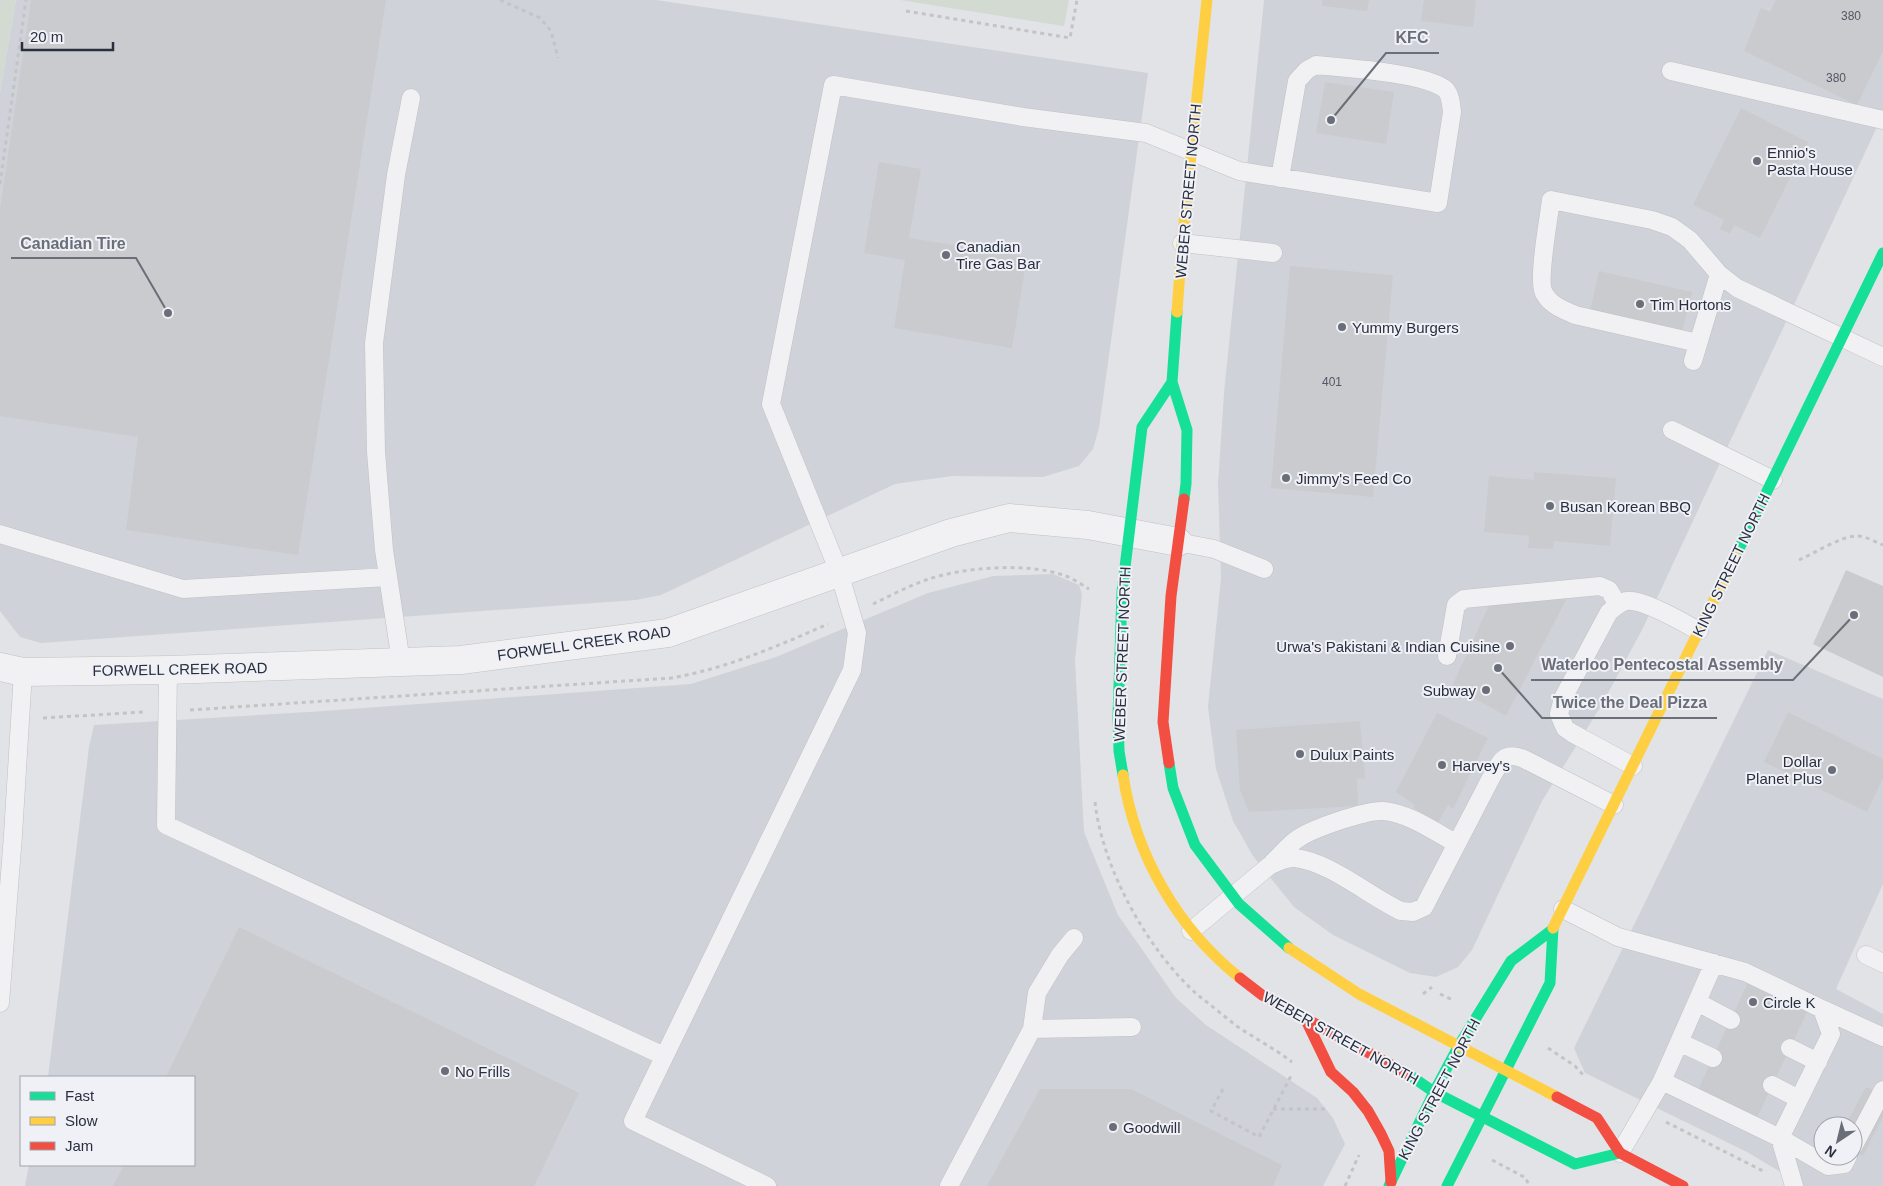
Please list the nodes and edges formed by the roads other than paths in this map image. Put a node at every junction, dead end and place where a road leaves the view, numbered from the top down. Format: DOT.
graph roads {
  1 [pos="1207,0"];
  2 [pos="1671,71"];
  3 [pos="411,98"];
  4 [pos="1883,120"];
  5 [pos="1190,152"];
  6 [pos="1280,178"];
  7 [pos="1182,243"];
  8 [pos="1273,253"];
  9 [pos="1883,254"];
  10 [pos="1719,274"];
  11 [pos="1842,337"];
  12 [pos="1698,343"];
  13 [pos="1883,357"];
  14 [pos="1693,361"];
  15 [pos="1172,382"];
  16 [pos="1672,430"];
  17 [pos="1773,480"];
  18 [pos="1129,533"];
  19 [pos="0,534"];
  20 [pos="1178,542"];
  21 [pos="1264,569"];
  22 [pos="839,572"];
  23 [pos="388,577"];
  24 [pos="1618,605"];
  25 [pos="1700,631"];
  26 [pos="1447,656"];
  27 [pos="401,662"];
  28 [pos="12,670"];
  29 [pos="168,670"];
  30 [pos="1633,766"];
  31 [pos="1614,805"];
  32 [pos="1457,844"];
  33 [pos="1270,866"];
  34 [pos="1233,896"];
  35 [pos="1563,909"];
  36 [pos="1552,930"];
  37 [pos="1191,931"];
  38 [pos="1074,938"];
  39 [pos="1866,955"];
  40 [pos="1714,963"];
  41 [pos="1883,963"];
  42 [pos="1697,1002"];
  43 [pos="0,1003"];
  44 [pos="1822,1009"];
  45 [pos="1306,1020"];
  46 [pos="1731,1020"];
  47 [pos="1132,1027"];
  48 [pos="1032,1029"];
  49 [pos="1883,1038"];
  50 [pos="1679,1042"];
  51 [pos="1458,1047"];
  52 [pos="1790,1048"];
  53 [pos="664,1056"];
  54 [pos="1713,1058"];
  55 [pos="1818,1062"];
  56 [pos="1505,1071"];
  57 [pos="1662,1081"];
  58 [pos="1772,1085"];
  59 [pos="1883,1090"];
  60 [pos="1434,1092"];
  61 [pos="1799,1099"];
  62 [pos="1481,1116"];
  63 [pos="1863,1128"];
  64 [pos="1780,1138"];
  65 [pos="1620,1153"];
  66 [pos="1813,1157"];
  67 [pos="1390,1184"];
  68 [pos="767,1186"];
  69 [pos="949,1186"];
  70 [pos="1447,1186"];
  71 [pos="1683,1186"];
  72 [pos="1794,1186"];
  1 -- 5 [label="main road, WEBER STREET NORTH"];
  2 -- 4 [label="lane"];
  3 -- 23 [label="lane"];
  5 -- 6 [label="lane"];
  5 -- 7 [label="main road, WEBER STREET NORTH"];
  5 -- 22 [label="lane"];
  6 -- 6 [label="lane"];
  7 -- 8 [label="lane"];
  7 -- 15 [label="main road, WEBER STREET NORTH"];
  9 -- 11 [label="main road, KING STREET NORTH"];
  10 -- 11 [label="lane"];
  10 -- 12 [label="lane"];
  10 -- 12 [label="lane"];
  11 -- 13 [label="lane"];
  11 -- 17 [label="main road, KING STREET NORTH"];
  12 -- 14 [label="lane"];
  15 -- 18 [label="main road, WEBER STREET NORTH"];
  15 -- 20 [label="main road, WEBER STREET NORTH"];
  16 -- 17 [label="lane"];
  17 -- 25 [label="main road, KING STREET NORTH"];
  18 -- 20 [label="street, FORWELL CREEK ROAD"];
  18 -- 22 [label="street, FORWELL CREEK ROAD"];
  18 -- 37 [label="main road, WEBER STREET NORTH"];
  19 -- 23 [label="lane"];
  20 -- 21 [label="lane"];
  20 -- 34 [label="main road, WEBER STREET NORTH"];
  22 -- 27 [label="street, FORWELL CREEK ROAD"];
  22 -- 53 [label="lane"];
  23 -- 27 [label="lane"];
  24 -- 25 [label="lane"];
  24 -- 26 [label="lane"];
  24 -- 30 [label="lane"];
  25 -- 30 [label="main road, KING STREET NORTH"];
  27 -- 29 [label="street, FORWELL CREEK ROAD"];
  28 -- 29 [label="street, FORWELL CREEK ROAD"];
  28 -- 43 [label="lane"];
  29 -- 53 [label="lane"];
  30 -- 31 [label="main road, KING STREET NORTH"];
  31 -- 32 [label="lane"];
  31 -- 35 [label="main road, KING STREET NORTH"];
  32 -- 33 [label="lane"];
  32 -- 33 [label="lane"];
  33 -- 34 [label="lane"];
  34 -- 37 [label="lane"];
  34 -- 51 [label="main road, WEBER STREET NORTH"];
  35 -- 36 [label="main road, KING STREET NORTH"];
  35 -- 40 [label="lane"];
  36 -- 51 [label="main road, KING STREET NORTH"];
  36 -- 56 [label="main road, KING STREET NORTH"];
  37 -- 45 [label="main road, WEBER STREET NORTH"];
  38 -- 48 [label="lane"];
  39 -- 41 [label="lane"];
  40 -- 42 [label="lane"];
  40 -- 44 [label="lane"];
  42 -- 46 [label="lane"];
  42 -- 50 [label="lane"];
  44 -- 49 [label="lane"];
  44 -- 55 [label="lane"];
  45 -- 60 [label="main road, WEBER STREET NORTH"];
  45 -- 67 [label="main road"];
  47 -- 48 [label="lane"];
  48 -- 69 [label="lane"];
  50 -- 54 [label="lane"];
  50 -- 57 [label="lane"];
  51 -- 56 [label="main road, WEBER STREET NORTH"];
  51 -- 60 [label="main road, KING STREET NORTH"];
  52 -- 55 [label="lane"];
  53 -- 68 [label="lane"];
  55 -- 61 [label="lane"];
  56 -- 62 [label="main road, KING STREET NORTH"];
  56 -- 65 [label="main road, WEBER STREET NORTH"];
  57 -- 64 [label="lane"];
  57 -- 65 [label="lane"];
  58 -- 61 [label="lane"];
  59 -- 63 [label="lane"];
  60 -- 62 [label="main road, WEBER STREET NORTH"];
  60 -- 67 [label="main road, KING STREET NORTH"];
  61 -- 64 [label="lane"];
  62 -- 65 [label="main road, WEBER STREET NORTH"];
  62 -- 70 [label="main road, KING STREET NORTH"];
  64 -- 66 [label="lane"];
  64 -- 72 [label="lane"];
  65 -- 71 [label="main road, WEBER STREET NORTH"];
}
